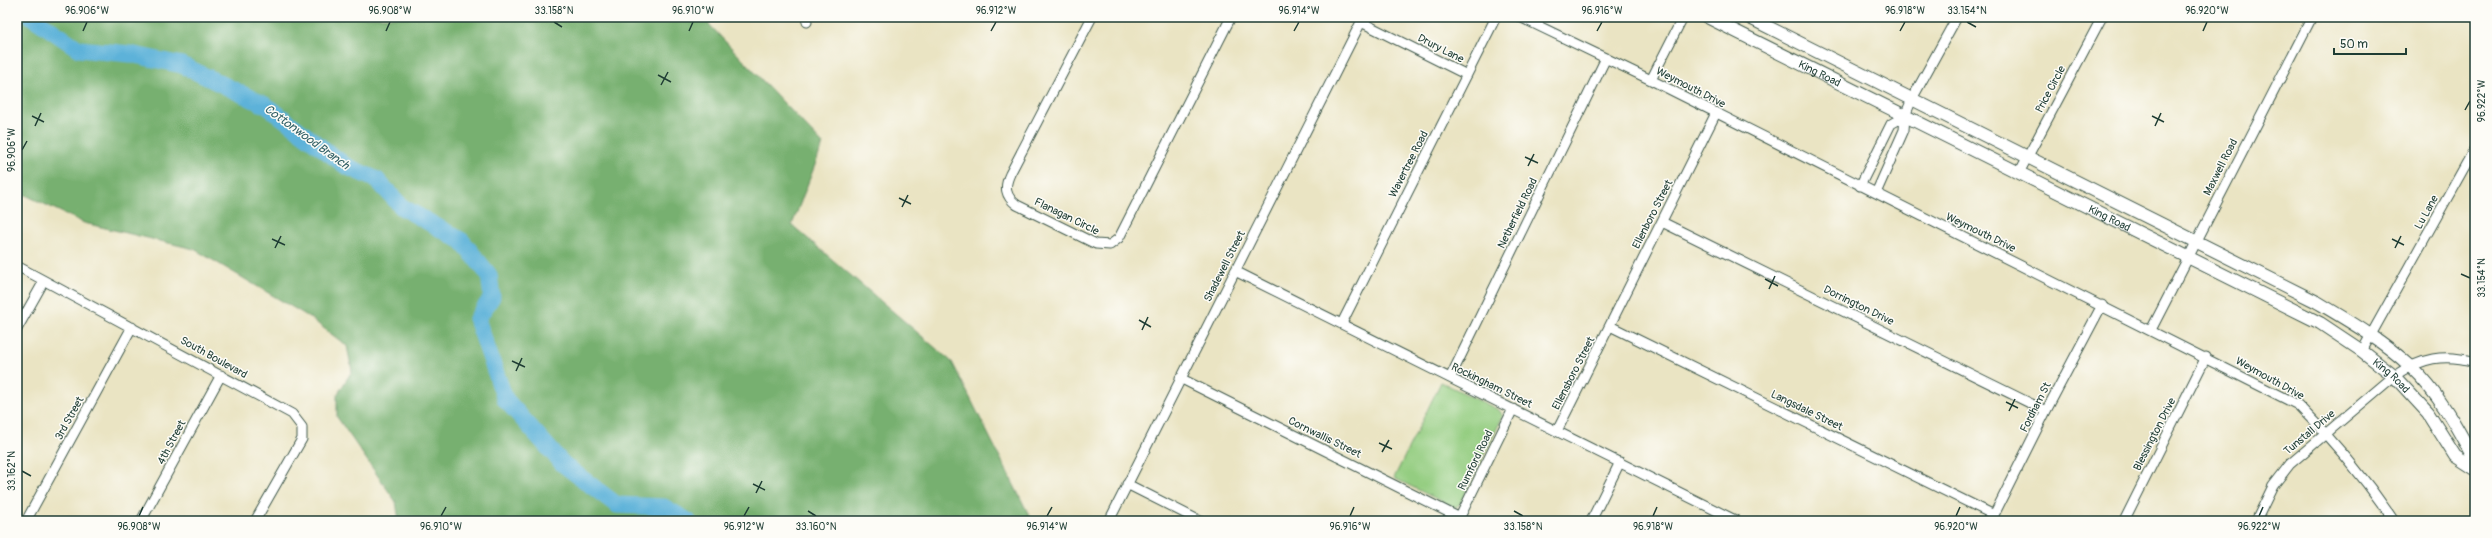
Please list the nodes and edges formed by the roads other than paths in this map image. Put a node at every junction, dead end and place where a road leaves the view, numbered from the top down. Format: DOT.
graph roads {
  1 [pos="1092,17"];
  2 [pos="1231,17"];
  3 [pos="1496,17"];
  4 [pos="1520,17"];
  5 [pos="1683,17"];
  6 [pos="1707,17"];
  7 [pos="1748,17"];
  8 [pos="1957,17"];
  9 [pos="2102,17"];
  10 [pos="2312,17"];
  11 [pos="1361,22"];
  12 [pos="1606,58"];
  13 [pos="1847,67"];
  14 [pos="1467,75"];
  15 [pos="1651,80"];
  16 [pos="1838,83"];
  17 [pos="1912,99"];
  18 [pos="1716,113"];
  19 [pos="1905,116"];
  20 [pos="2475,148"];
  21 [pos="2027,157"];
  22 [pos="2019,173"];
  23 [pos="1860,186"];
  24 [pos="1876,193"];
  25 [pos="1662,222"];
  26 [pos="2196,240"];
  27 [pos="2188,257"];
  28 [pos="17,266"];
  29 [pos="1235,271"];
  30 [pos="44,281"];
  31 [pos="2102,305"];
  32 [pos="1342,323"];
  33 [pos="1610,326"];
  34 [pos="132,327"];
  35 [pos="17,329"];
  36 [pos="2151,330"];
  37 [pos="2371,336"];
  38 [pos="2362,351"];
  39 [pos="2206,357"];
  40 [pos="2475,362"];
  41 [pos="2410,366"];
  42 [pos="221,375"];
  43 [pos="2394,376"];
  44 [pos="1180,378"];
  45 [pos="1450,378"];
  46 [pos="1513,409"];
  47 [pos="2046,410"];
  48 [pos="1557,431"];
  49 [pos="2327,433"];
  50 [pos="2475,461"];
  51 [pos="1620,462"];
  52 [pos="2475,469"];
  53 [pos="1127,484"];
  54 [pos="1725,518"];
  55 [pos="1993,518"];
  56 [pos="1459,519"];
  57 [pos="2391,519"];
  58 [pos="256,520"];
  59 [pos="26,521"];
  60 [pos="141,521"];
  61 [pos="1109,521"];
  62 [pos="1200,521"];
  63 [pos="1591,521"];
  64 [pos="1737,521"];
  65 [pos="2124,521"];
  66 [pos="2256,521"];
  1 -- 2 [label="street, Flanagan Circle"];
  3 -- 14 [label="street, Wavertree Road"];
  4 -- 12 [label="street, Weymouth Drive"];
  5 -- 15 [label="street"];
  6 -- 16 [label="street, King Road"];
  7 -- 13 [label="street, King Road"];
  8 -- 17 [label="street"];
  9 -- 21 [label="street, Price Circle"];
  10 -- 26 [label="street, Maxwell Road"];
  11 -- 14 [label="street, Drury Lane"];
  11 -- 29 [label="street, Shadewell Street"];
  12 -- 15 [label="street, Weymouth Drive"];
  12 -- 45 [label="street, Netherfield Road"];
  13 -- 16 [label="street"];
  13 -- 17 [label="street, King Road"];
  14 -- 32 [label="street, Wavertree Road"];
  15 -- 18 [label="street, Weymouth Drive"];
  16 -- 19 [label="street, King Road"];
  17 -- 19 [label="street"];
  17 -- 21 [label="street, King Road"];
  18 -- 23 [label="street, Weymouth Drive"];
  18 -- 25 [label="street, Ellenboro Street"];
  19 -- 22 [label="street, King Road"];
  19 -- 23 [label="street"];
  19 -- 24 [label="street"];
  20 -- 37 [label="street, Lu Lane"];
  21 -- 22 [label="street, Price Circle"];
  21 -- 26 [label="street, King Road"];
  22 -- 27 [label="street, King Road"];
  23 -- 24 [label="street, Weymouth Drive"];
  24 -- 31 [label="street, Weymouth Drive"];
  25 -- 33 [label="street, Ellenboro Street"];
  25 -- 47 [label="street, Dorrington Drive"];
  26 -- 27 [label="street, Maxwell Road"];
  26 -- 37 [label="street, King Road"];
  27 -- 36 [label="street, Maxwell Road"];
  27 -- 38 [label="street, King Road"];
  28 -- 30 [label="street, South Boulevard"];
  29 -- 32 [label="street, Rockingham Street"];
  29 -- 44 [label="street, Shadewell Street"];
  30 -- 34 [label="street, South Boulevard"];
  30 -- 35 [label="street"];
  31 -- 36 [label="street, Weymouth Drive"];
  31 -- 47 [label="street, Fordham St"];
  32 -- 45 [label="street, Rockingham Street"];
  33 -- 48 [label="street, Ellensboro Street"];
  33 -- 55 [label="street, Langsdale Street"];
  34 -- 42 [label="street, South Boulevard"];
  34 -- 59 [label="street, 3rd Street"];
  36 -- 39 [label="street, Weymouth Drive"];
  37 -- 38 [label="street, Lu Lane"];
  37 -- 41 [label="street, King Road"];
  38 -- 43 [label="street, King Road"];
  39 -- 49 [label="street, Weymouth Drive"];
  39 -- 65 [label="street, Blessington Drive"];
  40 -- 41 [label="street, Tunstall Drive"];
  41 -- 43 [label="street, Tunstall Drive"];
  41 -- 50 [label="street, King Road"];
  42 -- 58 [label="street, South Boulevard"];
  42 -- 60 [label="street, 4th Street"];
  43 -- 49 [label="street, Tunstall Drive"];
  43 -- 52 [label="street, King Road"];
  44 -- 53 [label="street, Shadewell Street"];
  44 -- 56 [label="street, Cornwallis Street"];
  45 -- 46 [label="street, Rockingham Street"];
  46 -- 48 [label="street, Rockingham Street"];
  46 -- 56 [label="street, Rumford Road"];
  47 -- 55 [label="street, Fordham St"];
  48 -- 51 [label="street, Rockingham Street"];
  49 -- 57 [label="street, Weymouth Drive"];
  49 -- 66 [label="street, Tunstall Drive"];
  51 -- 54 [label="street, Rockingham Street"];
  51 -- 63 [label="street"];
  53 -- 61 [label="street, Shadewell Street"];
  53 -- 62 [label="street"];
  54 -- 64 [label="street, Rockingham Street"];
}
